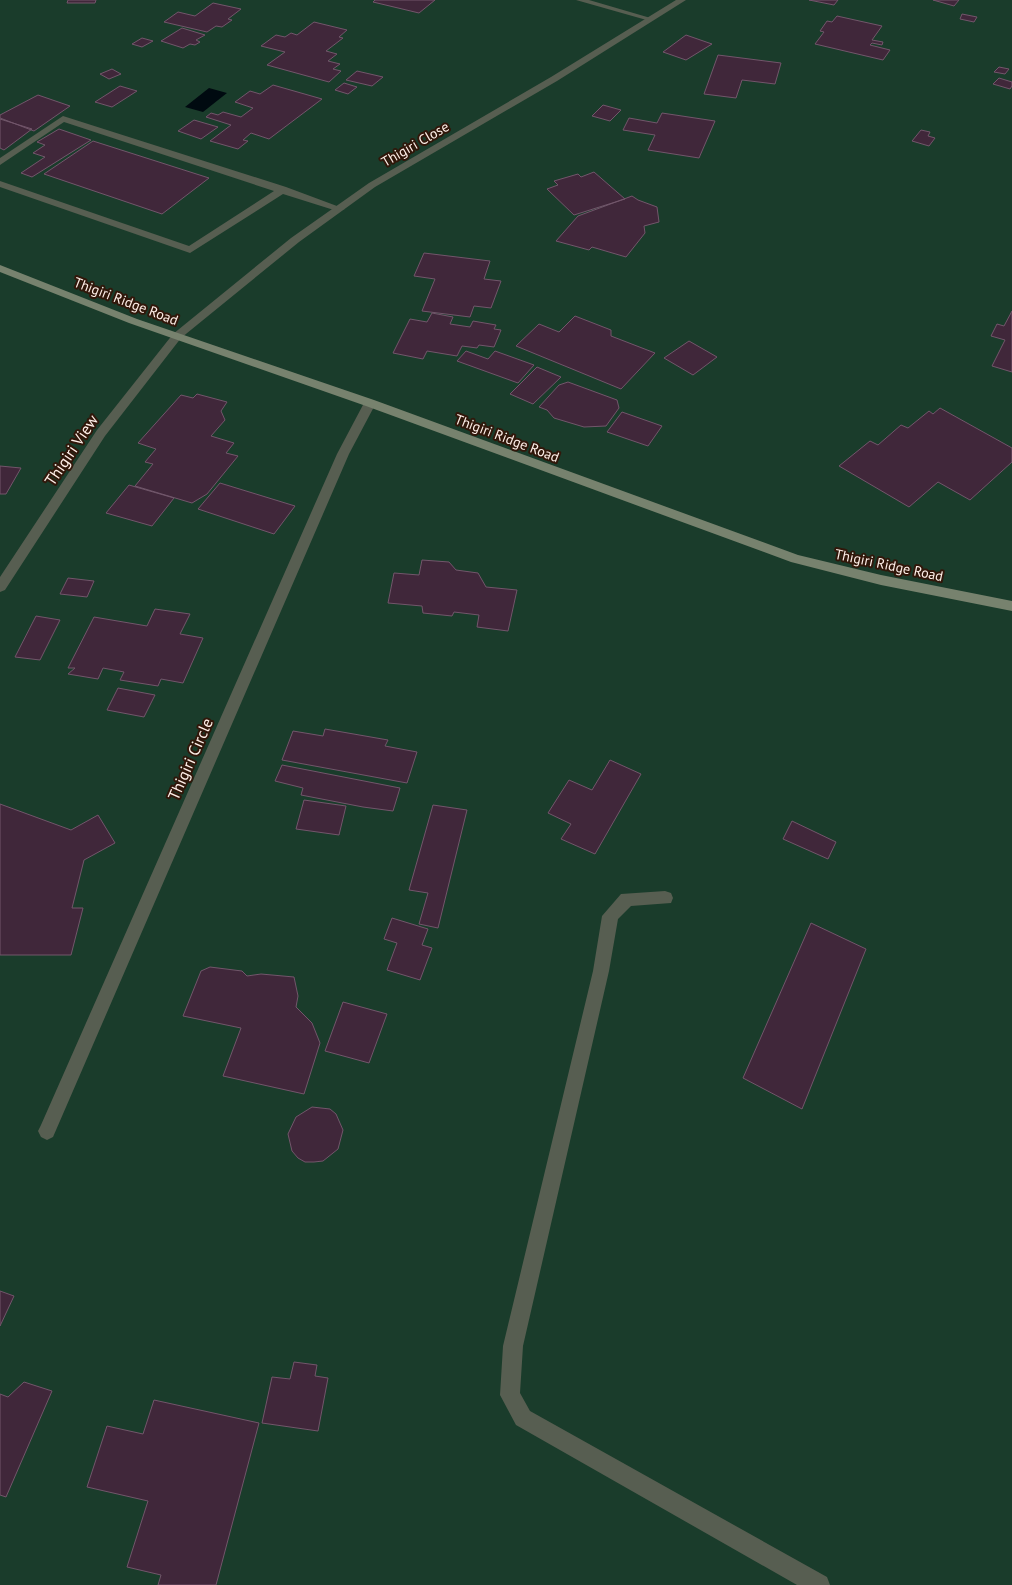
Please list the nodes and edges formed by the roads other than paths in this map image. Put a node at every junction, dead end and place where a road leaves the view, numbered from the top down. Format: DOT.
graph roads {
  1 [pos="580,0"];
  2 [pos="682,0"];
  3 [pos="650,19"];
  4 [pos="0,162"];
  5 [pos="0,184"];
  6 [pos="283,188"];
  7 [pos="340,209"];
  8 [pos="0,268"];
  9 [pos="177,336"];
  10 [pos="370,402"];
  11 [pos="0,587"];
  12 [pos="1012,606"];
  13 [pos="665,898"];
  14 [pos="46,1131"];
  15 [pos="820,1585"];
  1 -- 3 [label="street"];
  2 -- 3 [label="street, Thigiri Close"];
  3 -- 7 [label="street, Thigiri Close"];
  4 -- 6 [label="street"];
  5 -- 6 [label="street"];
  6 -- 7 [label="street"];
  7 -- 9 [label="street, Thigiri Close"];
  8 -- 9 [label="street, Thigiri Ridge Road"];
  9 -- 10 [label="street, Thigiri Ridge Road"];
  9 -- 11 [label="street, Thigiri View"];
  10 -- 12 [label="street, Thigiri Ridge Road"];
  10 -- 14 [label="street, Thigiri Circle"];
  13 -- 15 [label="street"];
}
